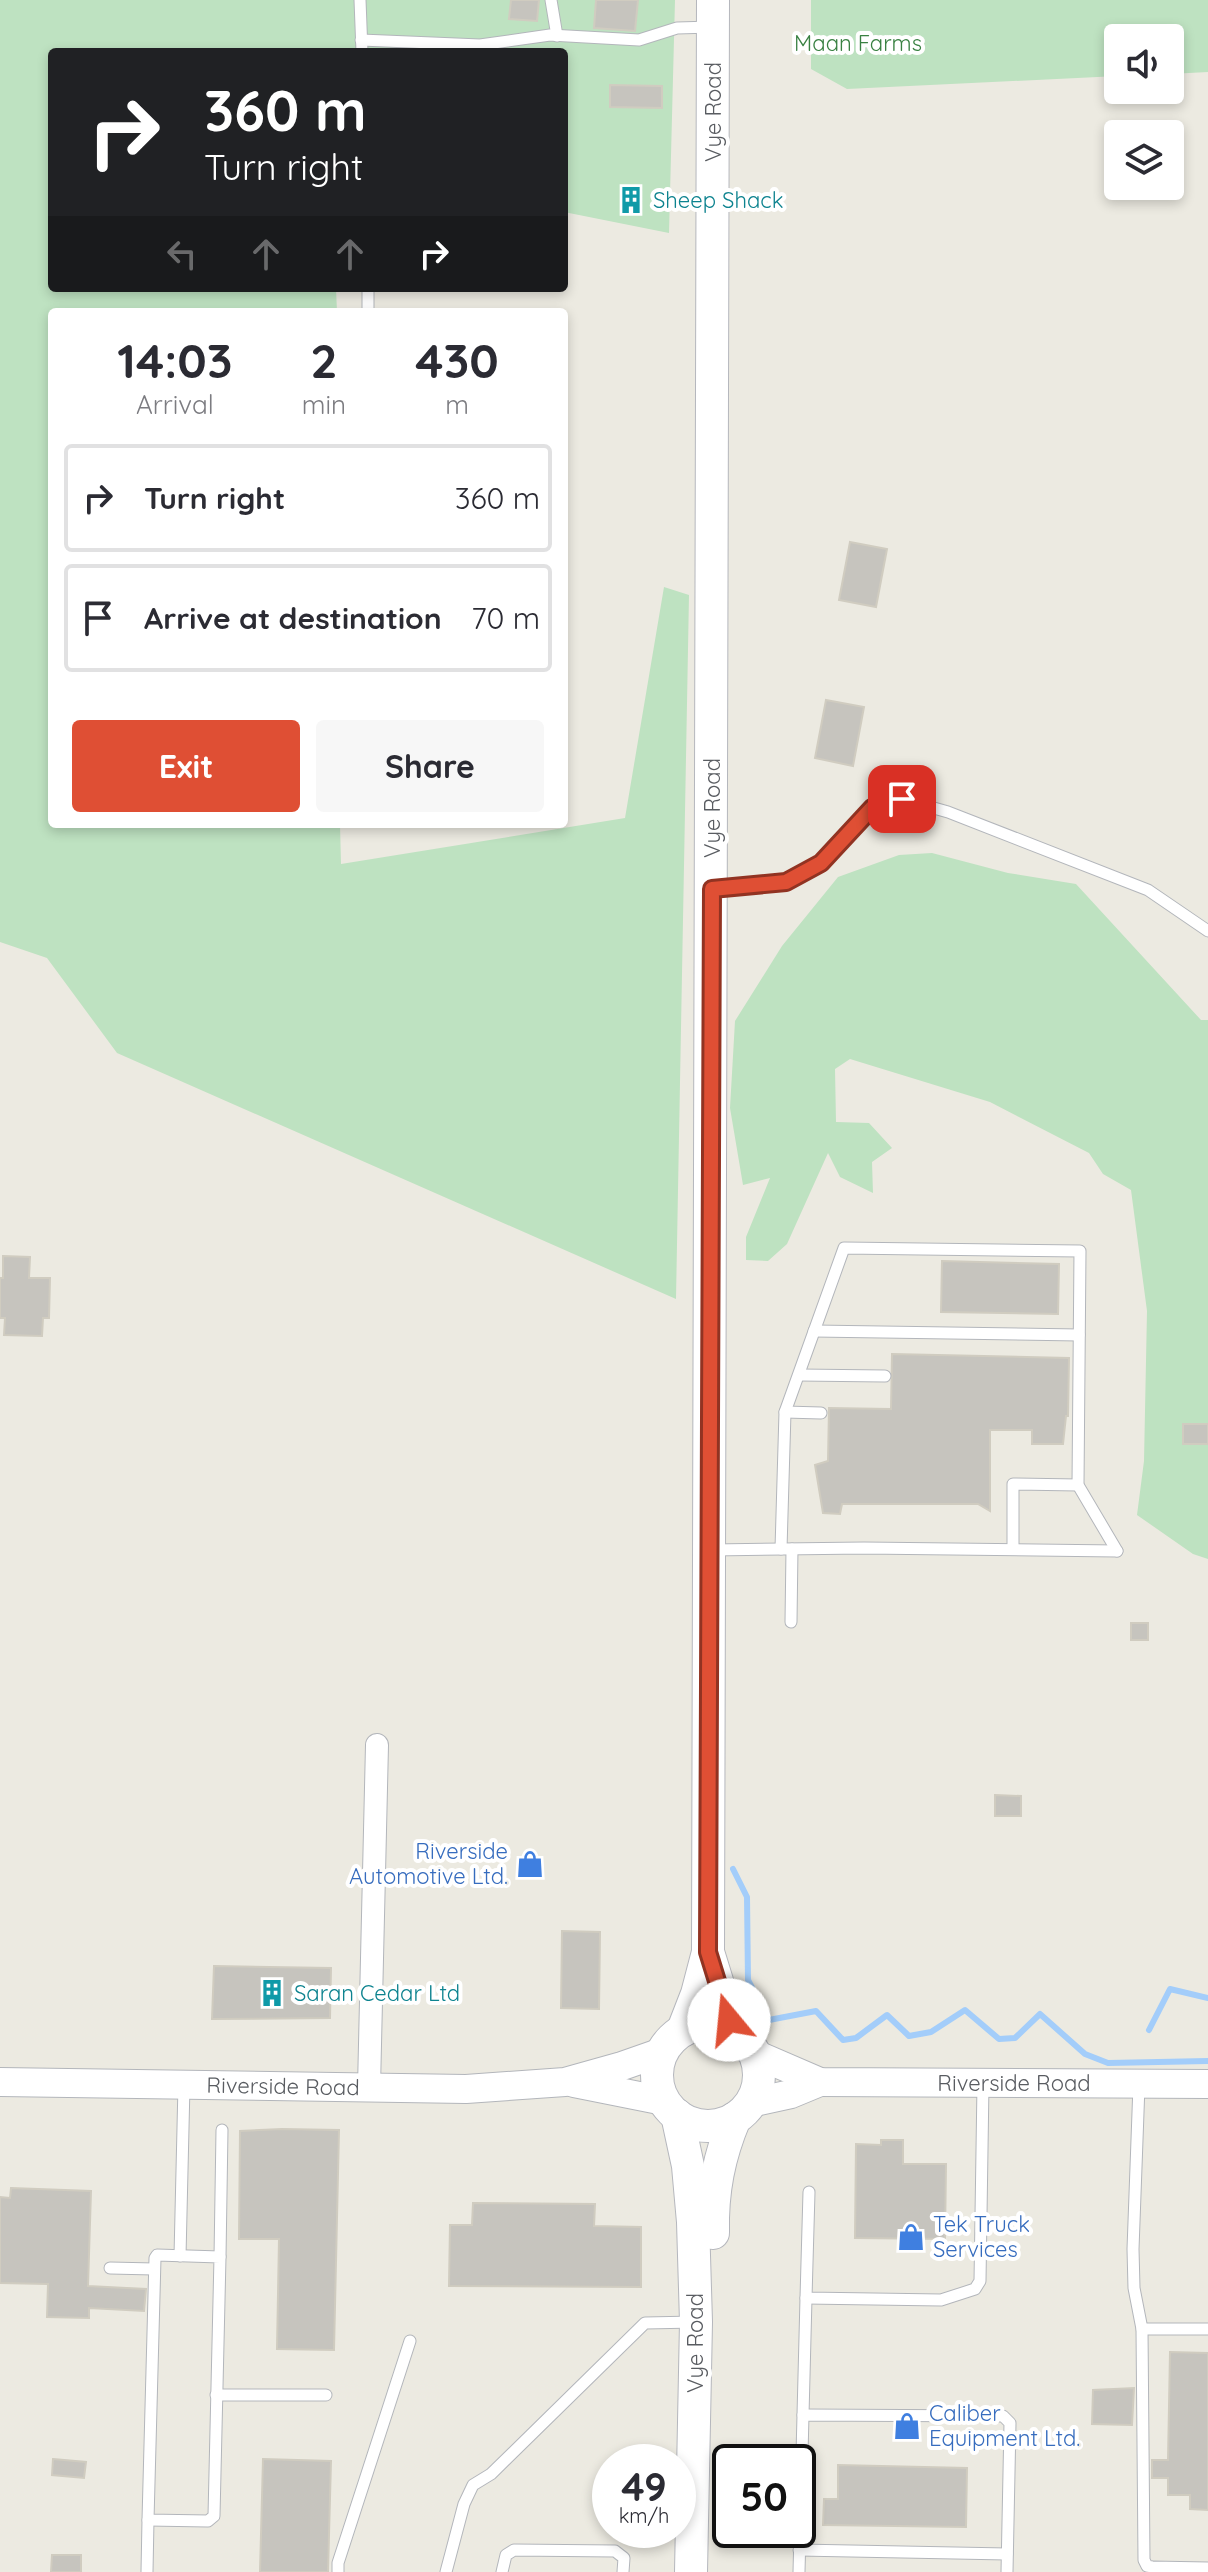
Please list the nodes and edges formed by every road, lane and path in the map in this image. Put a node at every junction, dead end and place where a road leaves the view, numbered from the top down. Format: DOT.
graph roads {
  1 [pos="360,0"];
  2 [pos="551,0"];
  3 [pos="713,13"];
  4 [pos="557,36"];
  5 [pos="361,46"];
  6 [pos="712,889"];
  7 [pos="1208,931"];
  8 [pos="814,1331"];
  9 [pos="1079,1335"];
  10 [pos="799,1375"];
  11 [pos="885,1376"];
  12 [pos="785,1412"];
  13 [pos="821,1413"];
  14 [pos="1078,1485"];
  15 [pos="787,1549"];
  16 [pos="1013,1549"];
  17 [pos="711,1550"];
  18 [pos="791,1622"];
  19 [pos="377,1745"];
  20 [pos="708,1952"];
  21 [pos="672,2041"];
  22 [pos="747,2044"];
  23 [pos="0,2082"];
  24 [pos="565,2082"];
  25 [pos="820,2082"];
  26 [pos="983,2083"];
  27 [pos="1139,2083"];
  28 [pos="1208,2084"];
  29 [pos="184,2085"];
  30 [pos="369,2087"];
  31 [pos="670,2108"];
  32 [pos="743,2110"];
  33 [pos="222,2130"];
  34 [pos="809,2192"];
  35 [pos="180,2256"];
  36 [pos="220,2257"];
  37 [pos="110,2268"];
  38 [pos="154,2269"];
  39 [pos="806,2298"];
  40 [pos="696,2322"];
  41 [pos="1142,2329"];
  42 [pos="1208,2329"];
  43 [pos="410,2341"];
  44 [pos="216,2395"];
  45 [pos="326,2395"];
  46 [pos="803,2415"];
  47 [pos="148,2520"];
  48 [pos="799,2550"];
  49 [pos="1007,2554"];
  50 [pos="1208,2568"];
  51 [pos="147,2572"];
  52 [pos="338,2572"];
  53 [pos="446,2572"];
  54 [pos="502,2572"];
  55 [pos="623,2572"];
  56 [pos="691,2572"];
  57 [pos="708,2572"];
  58 [pos="799,2572"];
  59 [pos="1007,2572"];
  1 -- 5 [label="lane"];
  2 -- 4 [label="lane"];
  3 -- 4 [label="lane"];
  3 -- 6 [label="main road, Vye Road"];
  4 -- 5 [label="lane"];
  6 -- 7 [label="lane"];
  6 -- 17 [label="main road, Vye Road"];
  8 -- 9 [label="lane"];
  8 -- 9 [label="lane"];
  8 -- 10 [label="lane"];
  9 -- 14 [label="lane"];
  10 -- 11 [label="lane"];
  10 -- 12 [label="lane"];
  12 -- 13 [label="lane"];
  12 -- 15 [label="lane"];
  14 -- 16 [label="lane"];
  14 -- 16 [label="lane"];
  15 -- 16 [label="lane"];
  15 -- 17 [label="lane"];
  15 -- 18 [label="lane"];
  17 -- 20 [label="main road, Vye Road"];
  19 -- 30 [label="street"];
  20 -- 21 [label="main road, Vye Road"];
  20 -- 22 [label="main road, Vye Road"];
  21 -- 22 [label="main road"];
  21 -- 24 [label="street, Riverside Road"];
  21 -- 31 [label="main road"];
  22 -- 25 [label="street, Riverside Road"];
  22 -- 32 [label="main road"];
  23 -- 29 [label="street, Riverside Road"];
  24 -- 30 [label="street, Riverside Road"];
  24 -- 31 [label="street, Riverside Road"];
  25 -- 26 [label="street, Riverside Road"];
  25 -- 32 [label="street, Riverside Road"];
  26 -- 27 [label="street, Riverside Road"];
  26 -- 39 [label="lane"];
  27 -- 28 [label="street, Riverside Road"];
  27 -- 41 [label="lane"];
  29 -- 30 [label="street, Riverside Road"];
  29 -- 35 [label="lane"];
  31 -- 32 [label="main road"];
  31 -- 40 [label="main road, Vye Road"];
  32 -- 57 [label="main road, Vye Road"];
  33 -- 36 [label="lane"];
  34 -- 39 [label="lane"];
  35 -- 36 [label="lane"];
  35 -- 38 [label="lane"];
  36 -- 44 [label="lane"];
  37 -- 38 [label="lane"];
  38 -- 47 [label="lane"];
  39 -- 46 [label="lane"];
  40 -- 53 [label="lane"];
  40 -- 56 [label="main road, Vye Road"];
  41 -- 42 [label="lane"];
  41 -- 50 [label="lane"];
  43 -- 52 [label="lane"];
  44 -- 45 [label="lane"];
  44 -- 47 [label="lane"];
  46 -- 48 [label="lane"];
  46 -- 49 [label="lane"];
  47 -- 51 [label="lane"];
  48 -- 49 [label="lane"];
  48 -- 58 [label="lane"];
  49 -- 59 [label="lane"];
  54 -- 55 [label="lane"];
}
